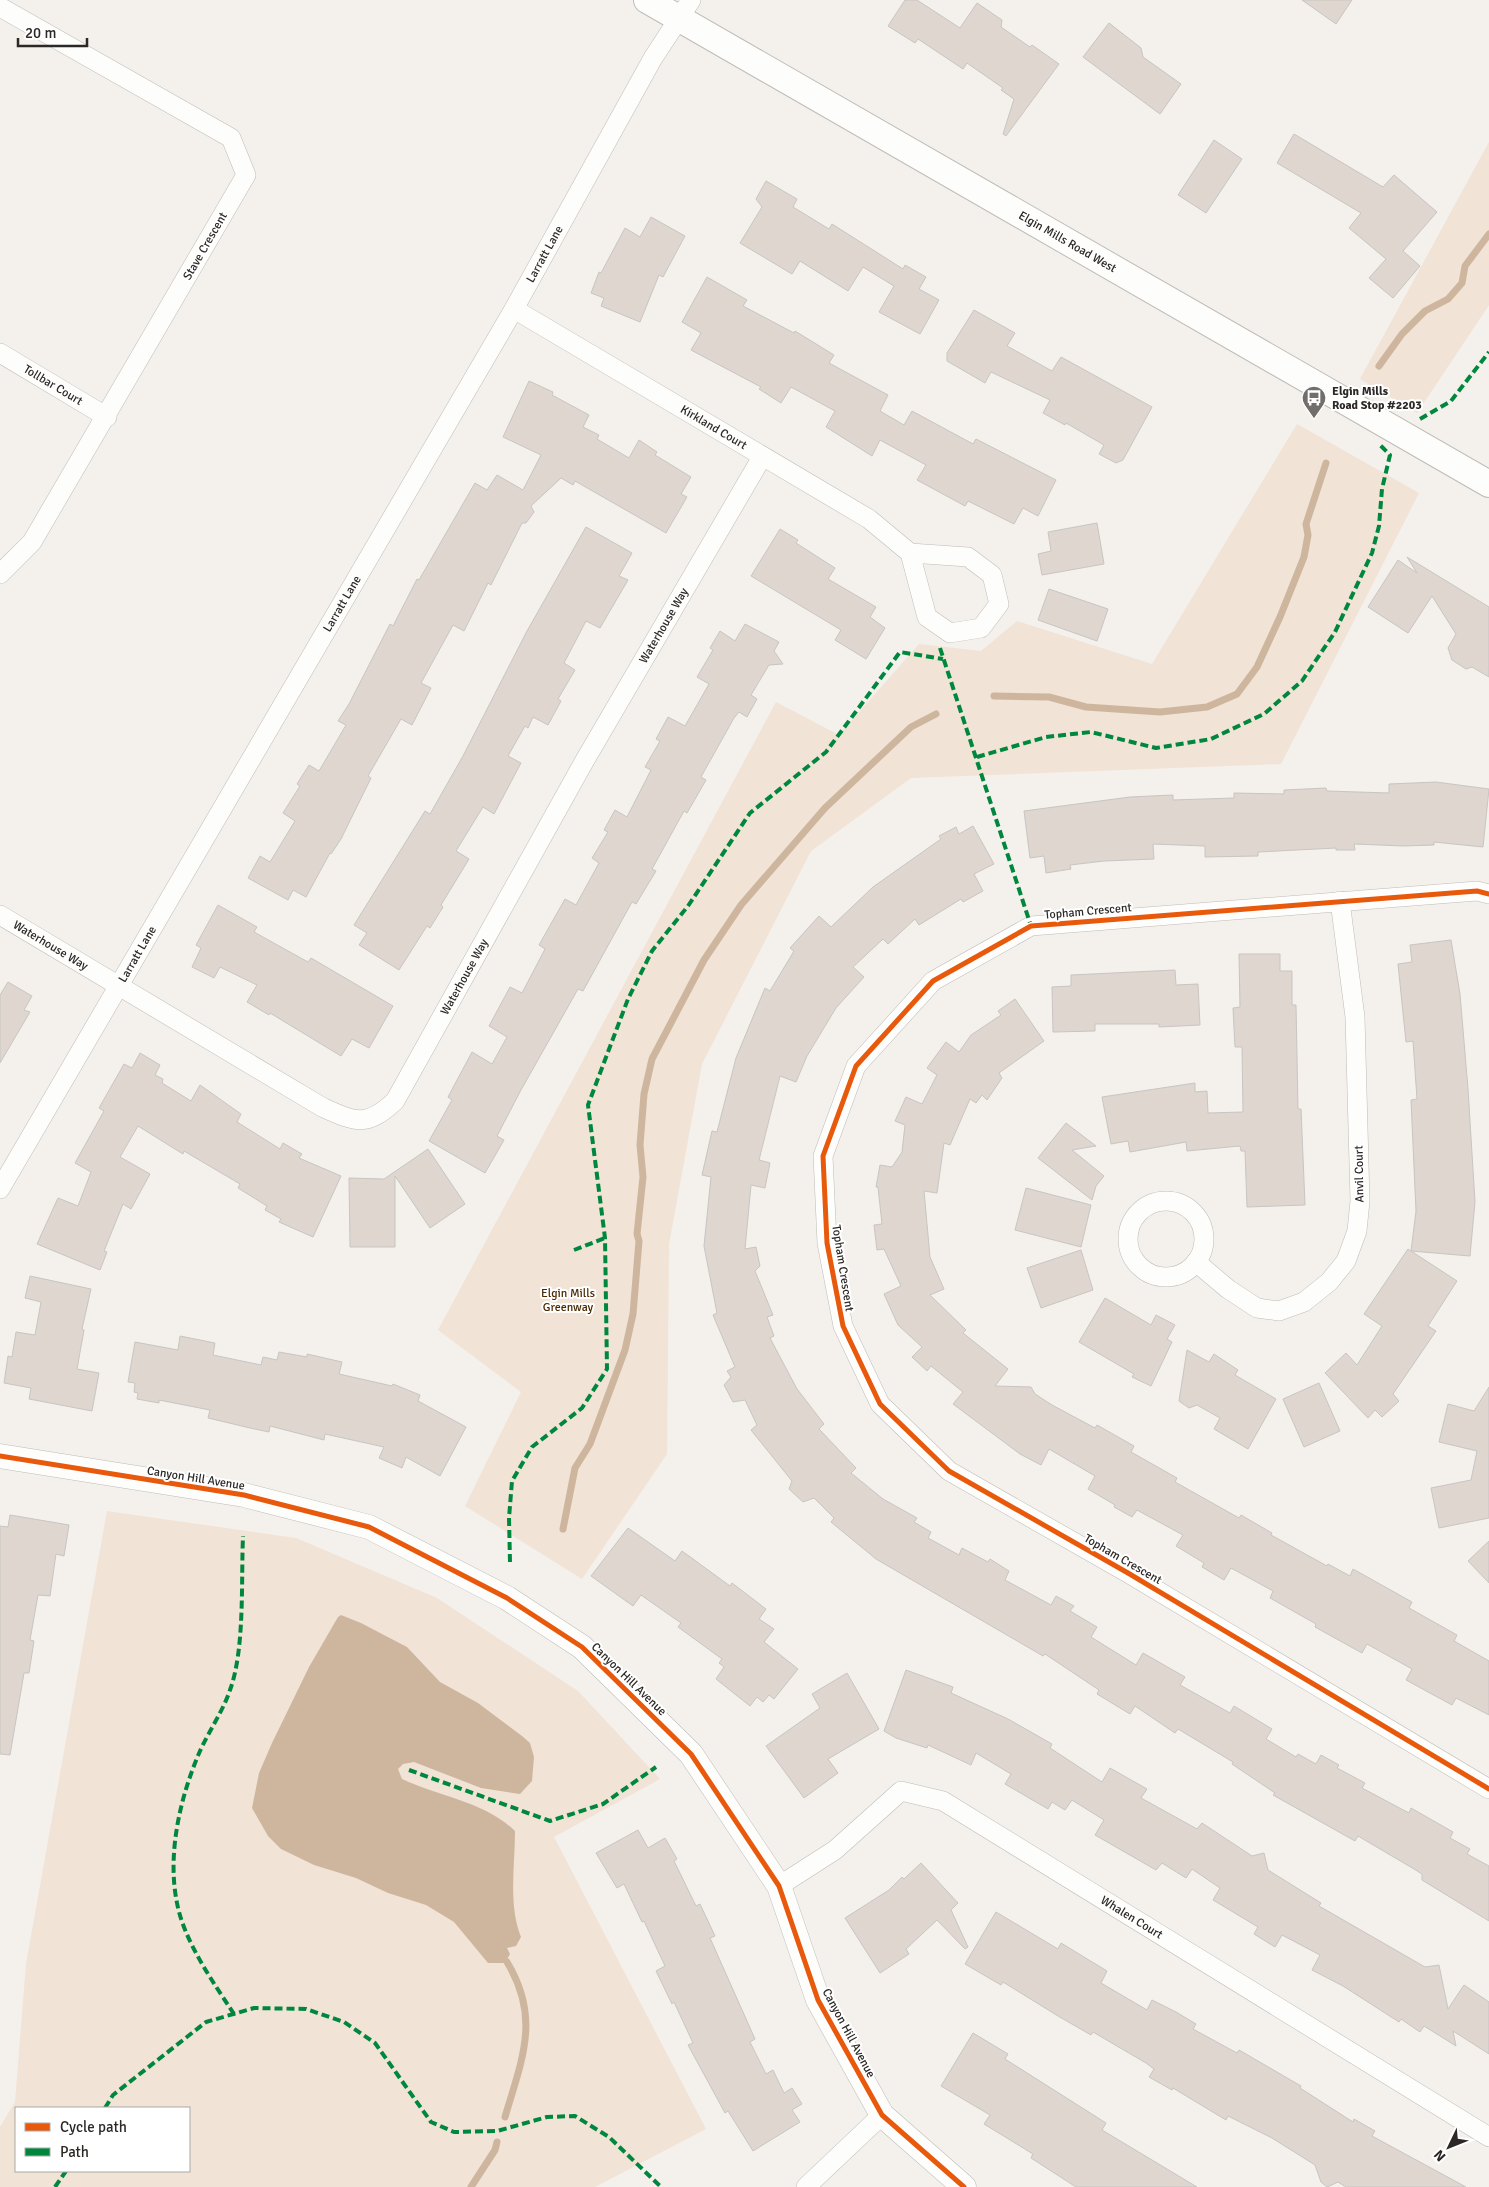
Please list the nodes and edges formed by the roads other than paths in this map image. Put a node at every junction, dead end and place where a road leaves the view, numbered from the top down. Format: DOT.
graph roads {
  1 [pos="647,0"];
  2 [pos="0,7"];
  3 [pos="686,9"];
  4 [pos="514,309"];
  5 [pos="0,353"];
  6 [pos="107,417"];
  7 [pos="762,457"];
  8 [pos="1489,484"];
  9 [pos="910,553"];
  10 [pos="0,574"];
  11 [pos="1489,894"];
  12 [pos="1340,901"];
  13 [pos="0,915"];
  14 [pos="118,984"];
  15 [pos="0,1189"];
  16 [pos="1196,1262"];
  17 [pos="0,1456"];
  18 [pos="1489,1789"];
  19 [pos="779,1886"];
  20 [pos="882,2115"];
  21 [pos="1489,2137"];
  22 [pos="806,2187"];
  23 [pos="964,2187"];
  1 -- 3 [label="main road, Elgin Mills Road West"];
  2 -- 6 [label="street, Stave Crescent"];
  3 -- 4 [label="street, Larratt Lane"];
  3 -- 8 [label="main road, Elgin Mills Road West"];
  4 -- 7 [label="street, Kirkland Court"];
  4 -- 14 [label="street, Larratt Lane"];
  5 -- 6 [label="street, Tollbar Court"];
  6 -- 10 [label="street, Stave Crescent"];
  7 -- 9 [label="street, Kirkland Court"];
  7 -- 14 [label="street, Waterhouse Way"];
  9 -- 9 [label="street"];
  11 -- 12 [label="street, Topham Crescent"];
  12 -- 16 [label="street, Anvil Court"];
  12 -- 18 [label="street, Topham Crescent"];
  13 -- 14 [label="street, Waterhouse Way"];
  14 -- 15 [label="street, Larratt Lane"];
  16 -- 16 [label="street"];
  17 -- 19 [label="street, Canyon Hill Avenue"];
  19 -- 20 [label="street, Canyon Hill Avenue"];
  19 -- 21 [label="street, Whalen Court"];
  20 -- 22 [label="street"];
  20 -- 23 [label="street, Canyon Hill Avenue"];
}
